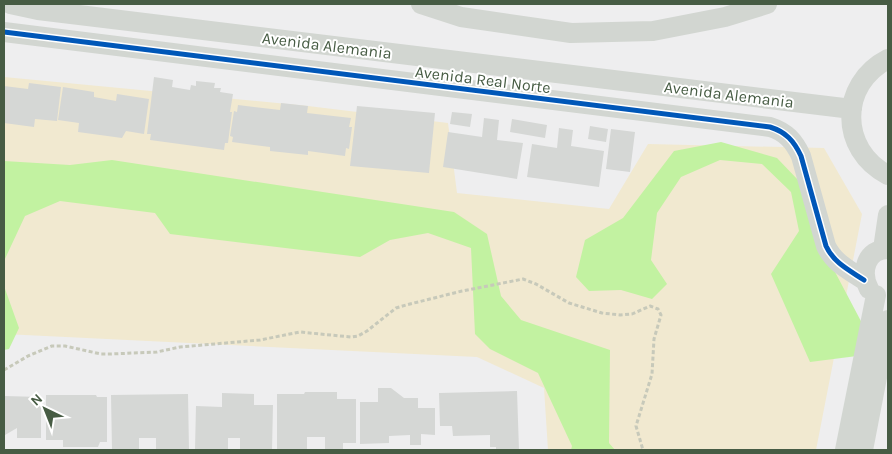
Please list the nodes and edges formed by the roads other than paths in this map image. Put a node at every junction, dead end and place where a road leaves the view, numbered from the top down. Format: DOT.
graph roads {
  1 [pos="10,4"];
  2 [pos="421,4"];
  3 [pos="767,4"];
  4 [pos="4,32"];
  5 [pos="888,59"];
  6 [pos="852,109"];
  7 [pos="888,175"];
  8 [pos="888,215"];
  9 [pos="879,252"];
  10 [pos="845,267"];
  11 [pos="876,291"];
  12 [pos="888,320"];
  13 [pos="844,450"];
  14 [pos="863,450"];
  1 -- 6 [label="street, Avenida Alemania"];
  2 -- 3 [label="street"];
  4 -- 10 [label="street, Avenida Real Norte"];
  5 -- 6 [label="street"];
  6 -- 7 [label="street"];
  8 -- 9 [label="street"];
  9 -- 10 [label="street"];
  9 -- 11 [label="street"];
  10 -- 11 [label="street, Avenida Real Norte"];
  11 -- 13 [label="street"];
  12 -- 14 [label="street"];
}
